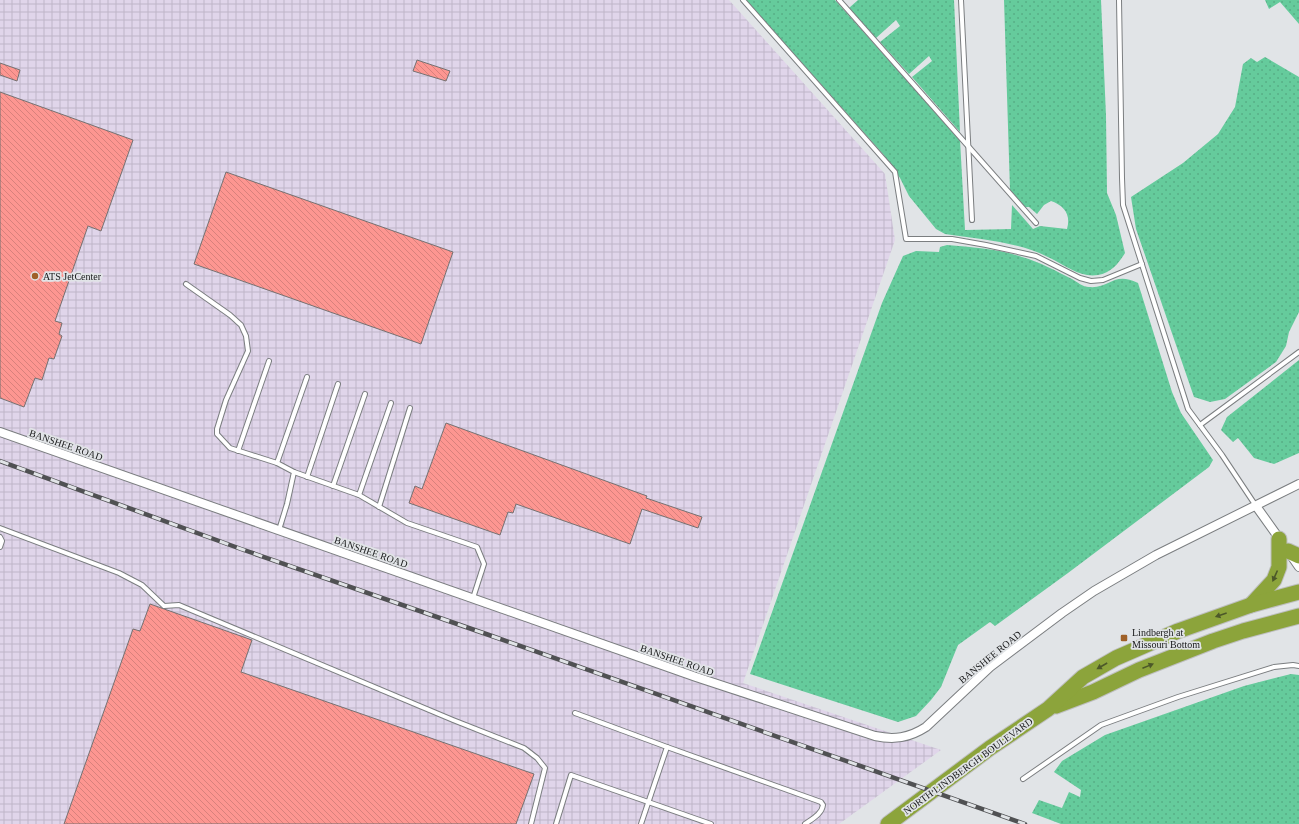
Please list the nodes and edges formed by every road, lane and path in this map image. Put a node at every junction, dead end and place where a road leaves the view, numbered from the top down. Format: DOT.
graph roads {
  1 [pos="743,0"];
  2 [pos="839,0"];
  3 [pos="961,0"];
  4 [pos="1119,0"];
  5 [pos="968,146"];
  6 [pos="972,220"];
  7 [pos="1036,223"];
  8 [pos="1142,264"];
  9 [pos="186,284"];
  10 [pos="1299,352"];
  11 [pos="268,361"];
  12 [pos="307,377"];
  13 [pos="338,384"];
  14 [pos="365,394"];
  15 [pos="391,403"];
  16 [pos="410,408"];
  17 [pos="1200,425"];
  18 [pos="0,432"];
  19 [pos="238,451"];
  20 [pos="277,463"];
  21 [pos="294,472"];
  22 [pos="307,477"];
  23 [pos="1299,484"];
  24 [pos="333,486"];
  25 [pos="360,496"];
  26 [pos="1256,506"];
  27 [pos="379,507"];
  28 [pos="0,528"];
  29 [pos="279,531"];
  30 [pos="0,537"];
  31 [pos="0,546"];
  32 [pos="1288,549"];
  33 [pos="1299,567"];
  34 [pos="1299,592"];
  35 [pos="472,598"];
  36 [pos="1251,605"];
  37 [pos="1299,616"];
  38 [pos="1273,622"];
  39 [pos="1299,624"];
  40 [pos="1299,666"];
  41 [pos="1048,709"];
  42 [pos="575,712"];
  43 [pos="667,747"];
  44 [pos="1023,779"];
  45 [pos="648,802"];
  46 [pos="531,824"];
  47 [pos="556,824"];
  48 [pos="640,824"];
  49 [pos="711,824"];
  50 [pos="805,824"];
  51 [pos="888,824"];
  1 -- 8 [label="lane"];
  2 -- 5 [label="lane"];
  3 -- 5 [label="lane"];
  4 -- 8 [label="lane"];
  5 -- 6 [label="lane"];
  5 -- 7 [label="lane"];
  8 -- 17 [label="lane"];
  9 -- 19 [label="lane"];
  10 -- 17 [label="lane"];
  11 -- 19 [label="lane"];
  12 -- 20 [label="lane"];
  13 -- 22 [label="lane"];
  14 -- 24 [label="lane"];
  15 -- 25 [label="lane"];
  16 -- 27 [label="lane"];
  17 -- 26 [label="lane"];
  18 -- 29 [label="street, BANSHEE ROAD"];
  19 -- 20 [label="lane"];
  20 -- 21 [label="lane"];
  21 -- 22 [label="lane"];
  21 -- 29 [label="lane"];
  22 -- 24 [label="lane"];
  23 -- 26 [label="street, BANSHEE ROAD"];
  24 -- 25 [label="lane"];
  25 -- 27 [label="lane"];
  26 -- 32 [label="street"];
  26 -- 35 [label="street, BANSHEE ROAD"];
  27 -- 35 [label="lane"];
  28 -- 46 [label="lane"];
  29 -- 35 [label="street, BANSHEE ROAD"];
  30 -- 31 [label="lane"];
  32 -- 33 [label="street"];
  32 -- 36 [label="highway, one-way"];
  34 -- 36 [label="highway, NORTH LINDBERGH BOULEVARD"];
  36 -- 41 [label="highway, NORTH LINDBERGH BOULEVARD, one-way"];
  37 -- 38 [label="highway, NORTH LINDBERGH BOULEVARD"];
  38 -- 39 [label="highway"];
  41 -- 38 [label="highway, NORTH LINDBERGH BOULEVARD, one-way"];
  40 -- 44 [label="lane"];
  41 -- 51 [label="highway, NORTH LINDBERGH BOULEVARD"];
  42 -- 43 [label="lane"];
  43 -- 45 [label="lane"];
  43 -- 50 [label="lane"];
  45 -- 47 [label="lane"];
  45 -- 48 [label="lane"];
  45 -- 49 [label="lane"];
}
